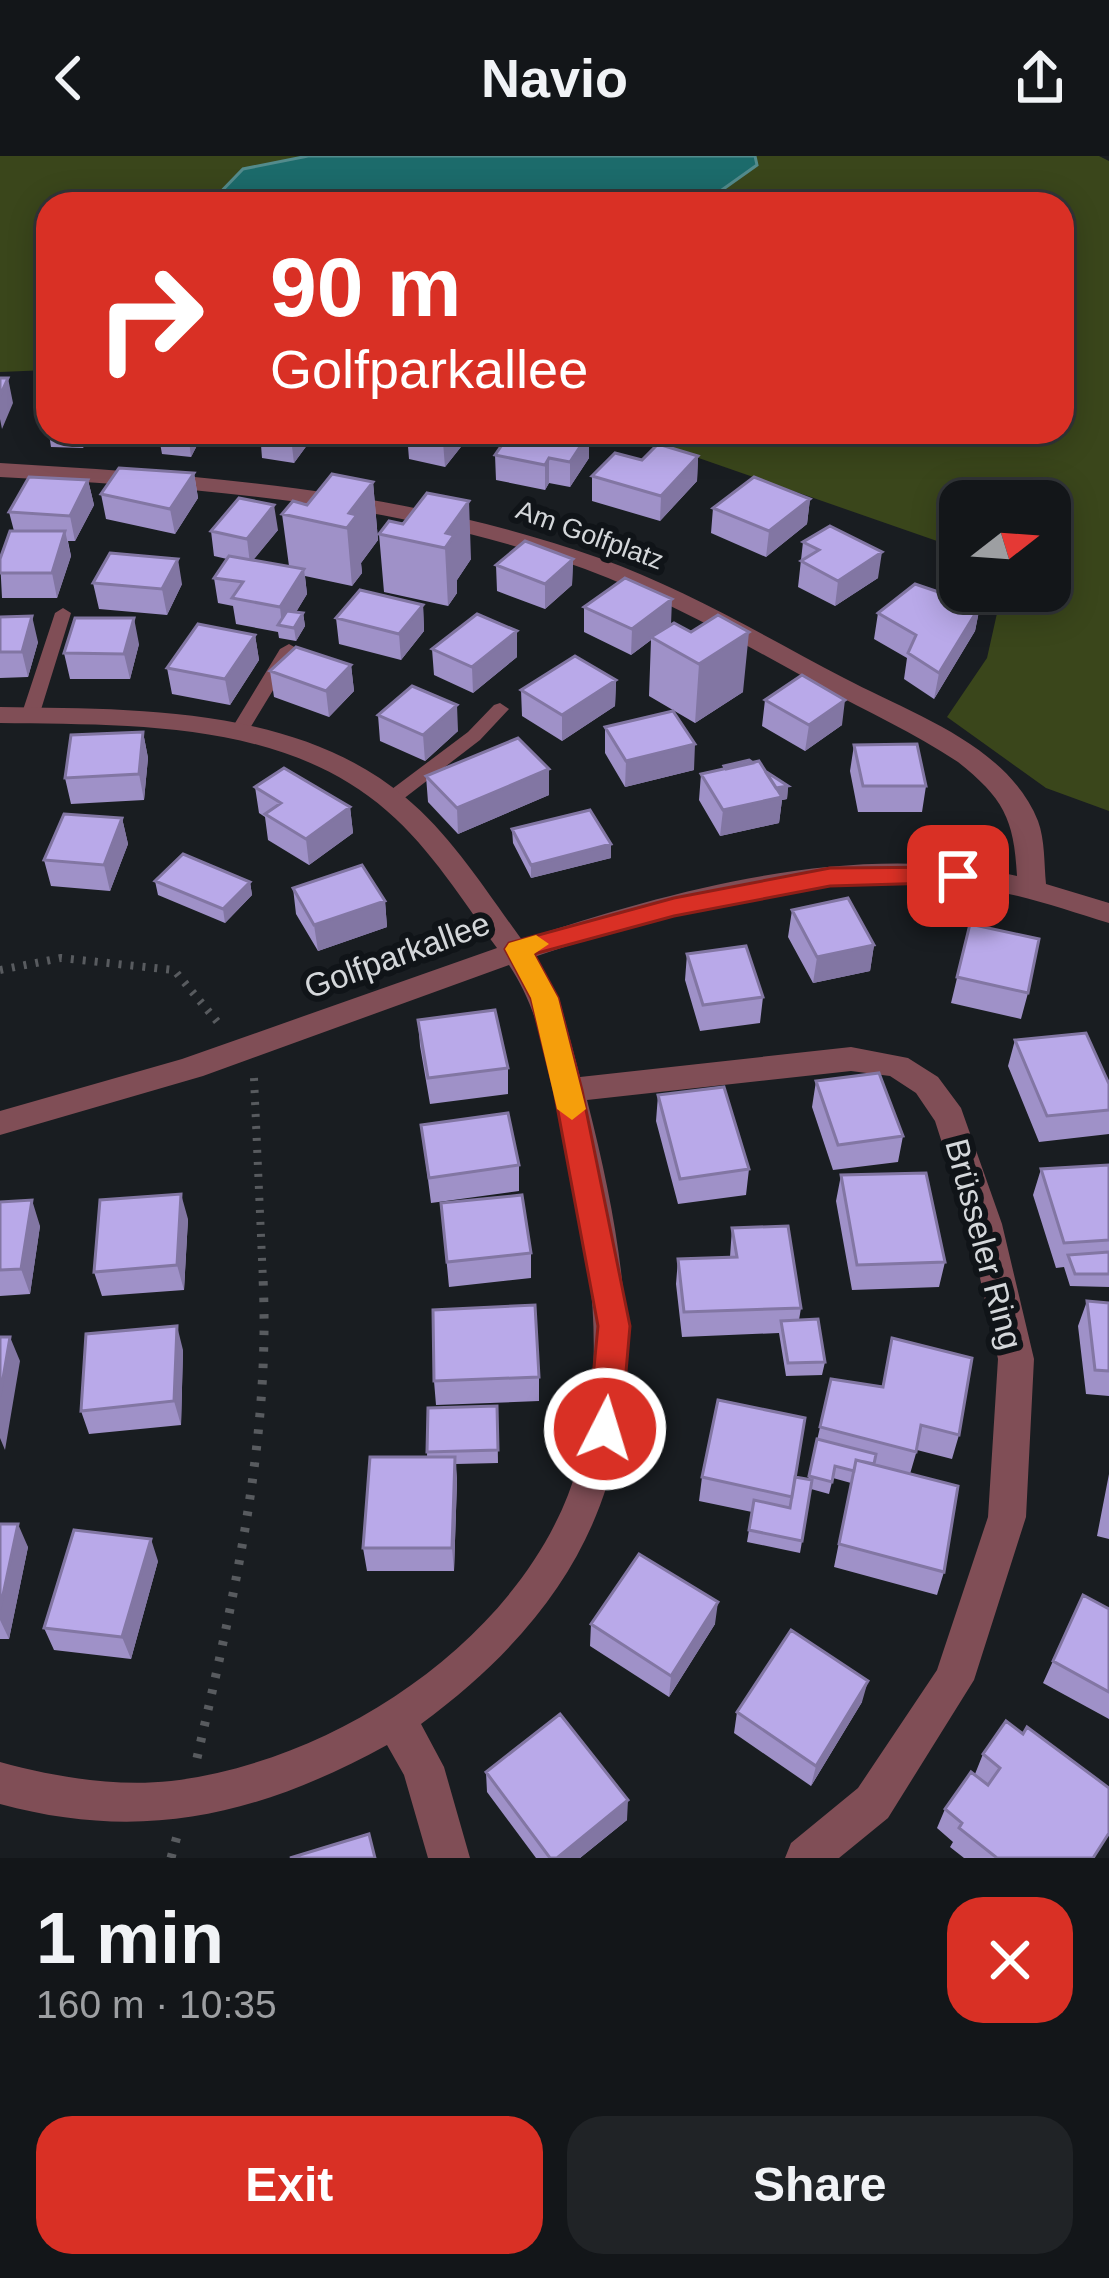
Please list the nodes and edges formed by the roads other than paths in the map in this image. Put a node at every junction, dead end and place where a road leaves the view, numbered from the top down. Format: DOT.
graph roads {
  1 [pos="0,470"];
  2 [pos="63,613"];
  3 [pos="289,649"];
  4 [pos="500,709"];
  5 [pos="0,715"];
  6 [pos="30,716"];
  7 [pos="72,720"];
  8 [pos="238,733"];
  9 [pos="0,738"];
  10 [pos="391,799"];
  11 [pos="1032,890"];
  12 [pos="1109,913"];
  13 [pos="518,949"];
  14 [pos="568,1090"];
  15 [pos="0,1123"];
  16 [pos="396,1720"];
  17 [pos="0,1783"];
  18 [pos="449,1858"];
  19 [pos="806,1858"];
  1 -- 11 [label="street, Am Golfplatz"];
  2 -- 6 [label="lane"];
  3 -- 8 [label="lane"];
  4 -- 10 [label="lane"];
  5 -- 6 [label="street"];
  6 -- 7 [label="street"];
  7 -- 8 [label="street"];
  7 -- 9 [label="street"];
  8 -- 10 [label="street"];
  10 -- 13 [label="street"];
  11 -- 12 [label="street, Golfparkallee"];
  11 -- 13 [label="street, Golfparkallee"];
  13 -- 14 [label="street"];
  13 -- 15 [label="street, Golfparkallee"];
  14 -- 16 [label="street"];
  14 -- 19 [label="street, Brüsseler Ring"];
  16 -- 17 [label="street"];
  16 -- 18 [label="street"];
}
